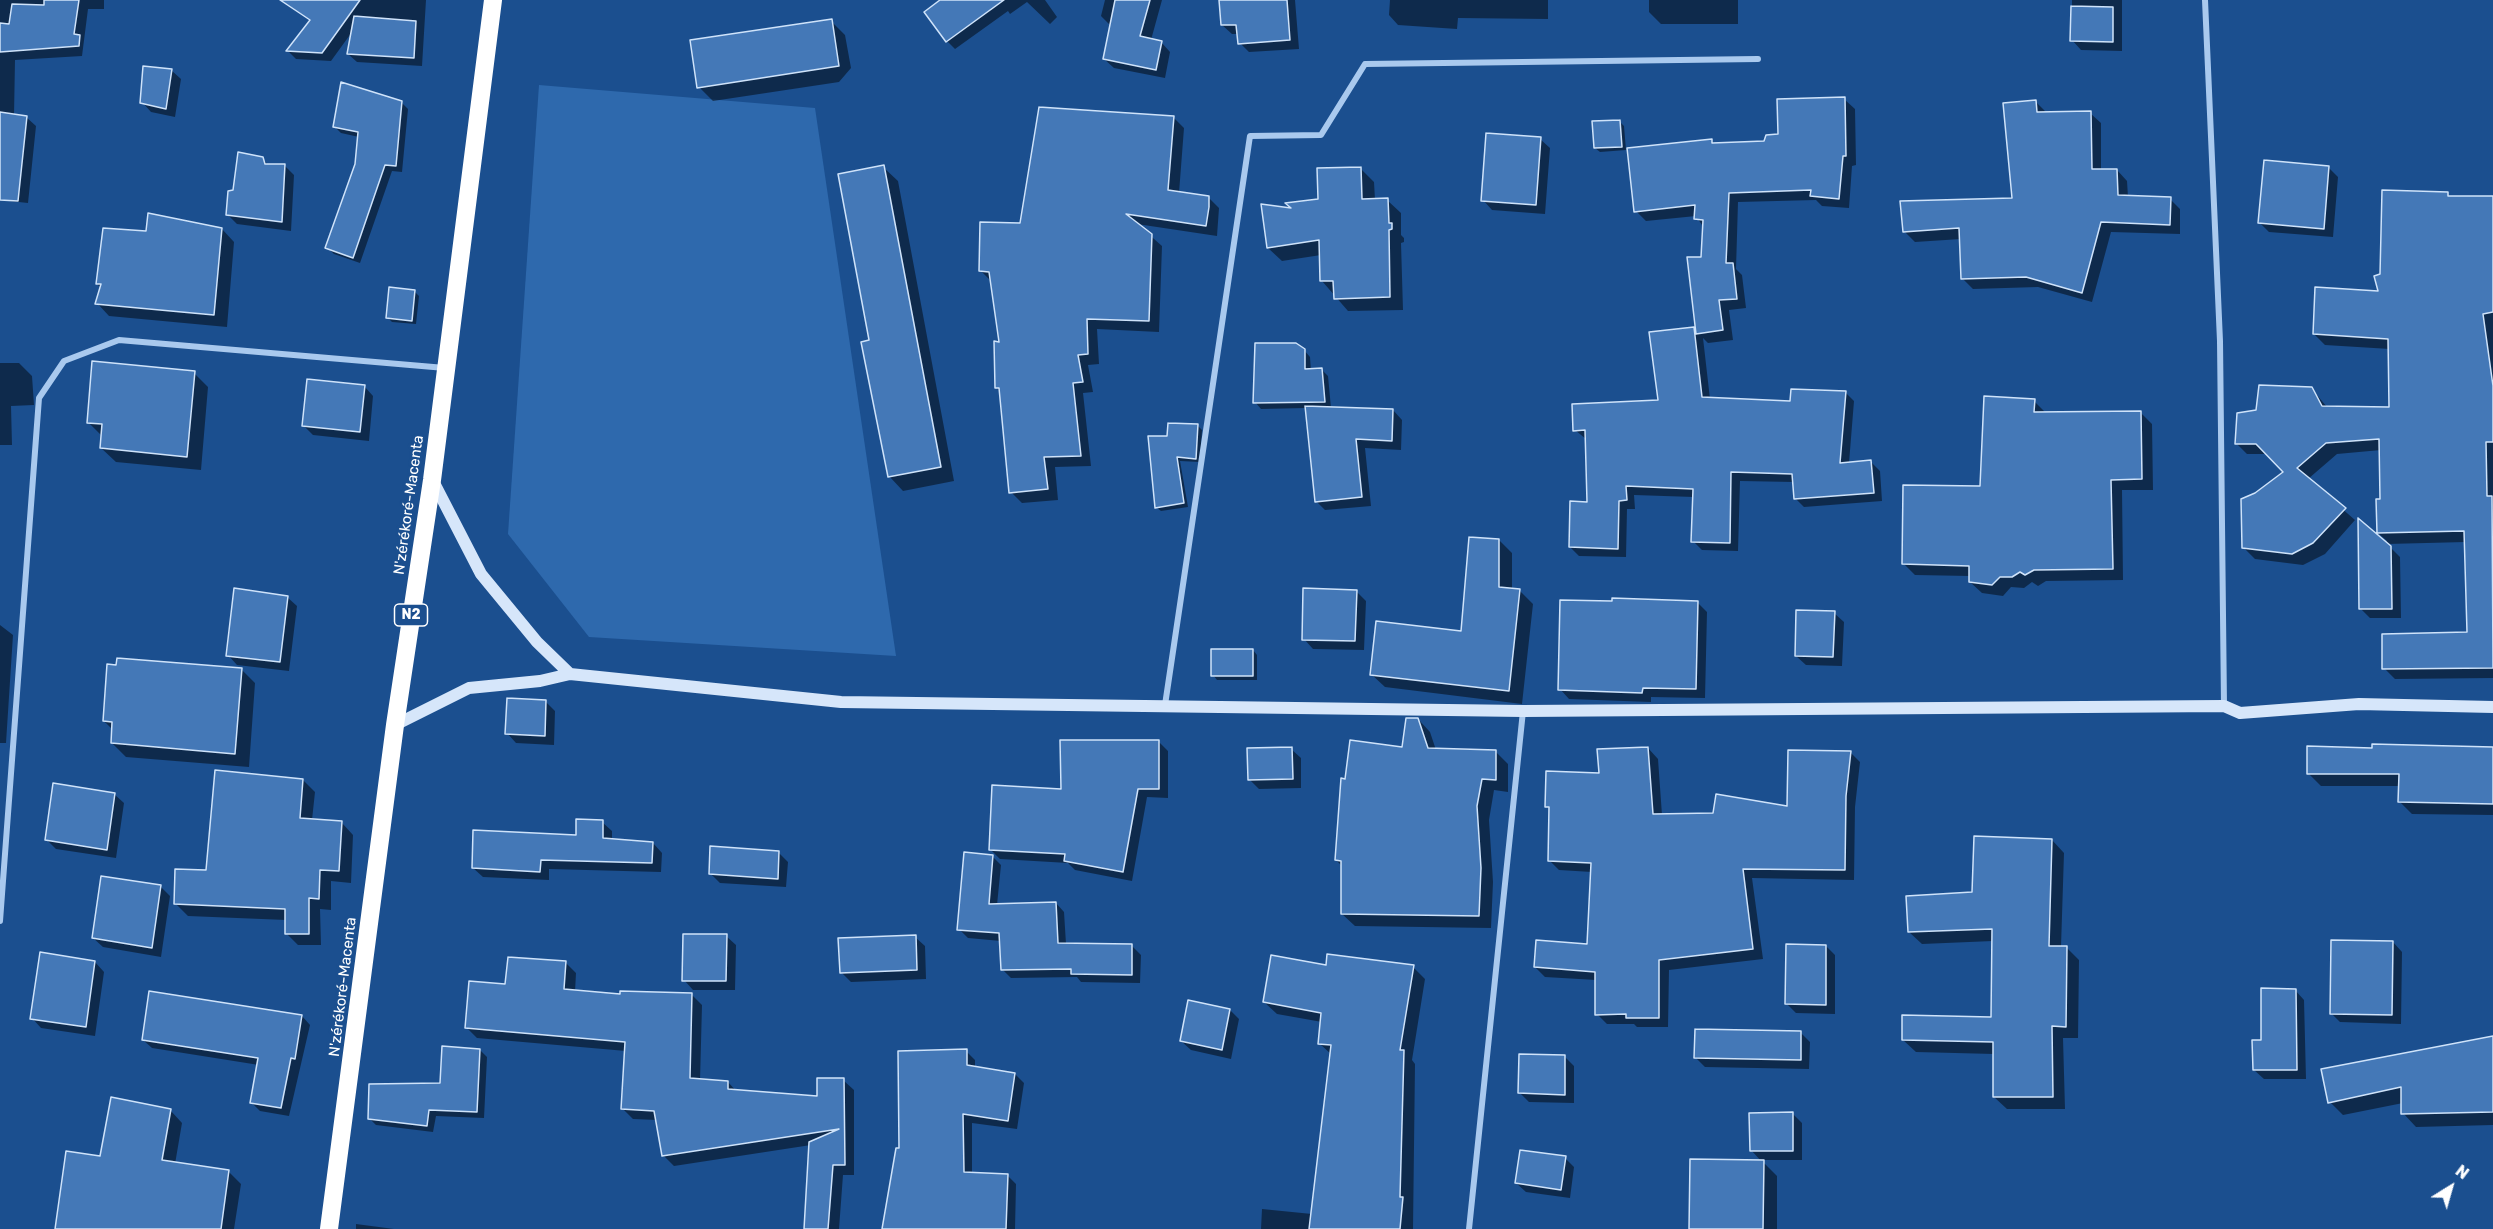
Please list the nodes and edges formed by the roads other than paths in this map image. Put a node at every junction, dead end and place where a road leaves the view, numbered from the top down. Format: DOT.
graph roads {
  1 [pos="493,0"];
  2 [pos="2205,0"];
  3 [pos="1758,58"];
  4 [pos="446,368"];
  5 [pos="432,480"];
  6 [pos="570,674"];
  7 [pos="1166,705"];
  8 [pos="2224,706"];
  9 [pos="2493,707"];
  10 [pos="1523,711"];
  11 [pos="395,725"];
  12 [pos="0,921"];
  13 [pos="329,1229"];
  14 [pos="1468,1229"];
  1 -- 4 [label="highway, N'zérékoré-Macenta / N2"];
  2 -- 8 [label="street"];
  3 -- 7 [label="street"];
  4 -- 5 [label="highway, N'zérékoré-Macenta / N2"];
  4 -- 12 [label="street"];
  5 -- 6 [label="street"];
  5 -- 11 [label="highway, N'zérékoré-Macenta / N2"];
  6 -- 7 [label="street"];
  6 -- 11 [label="street"];
  7 -- 10 [label="street"];
  8 -- 9 [label="street"];
  8 -- 10 [label="street"];
  10 -- 14 [label="street"];
  11 -- 13 [label="highway, N'zérékoré-Macenta / N2"];
}
